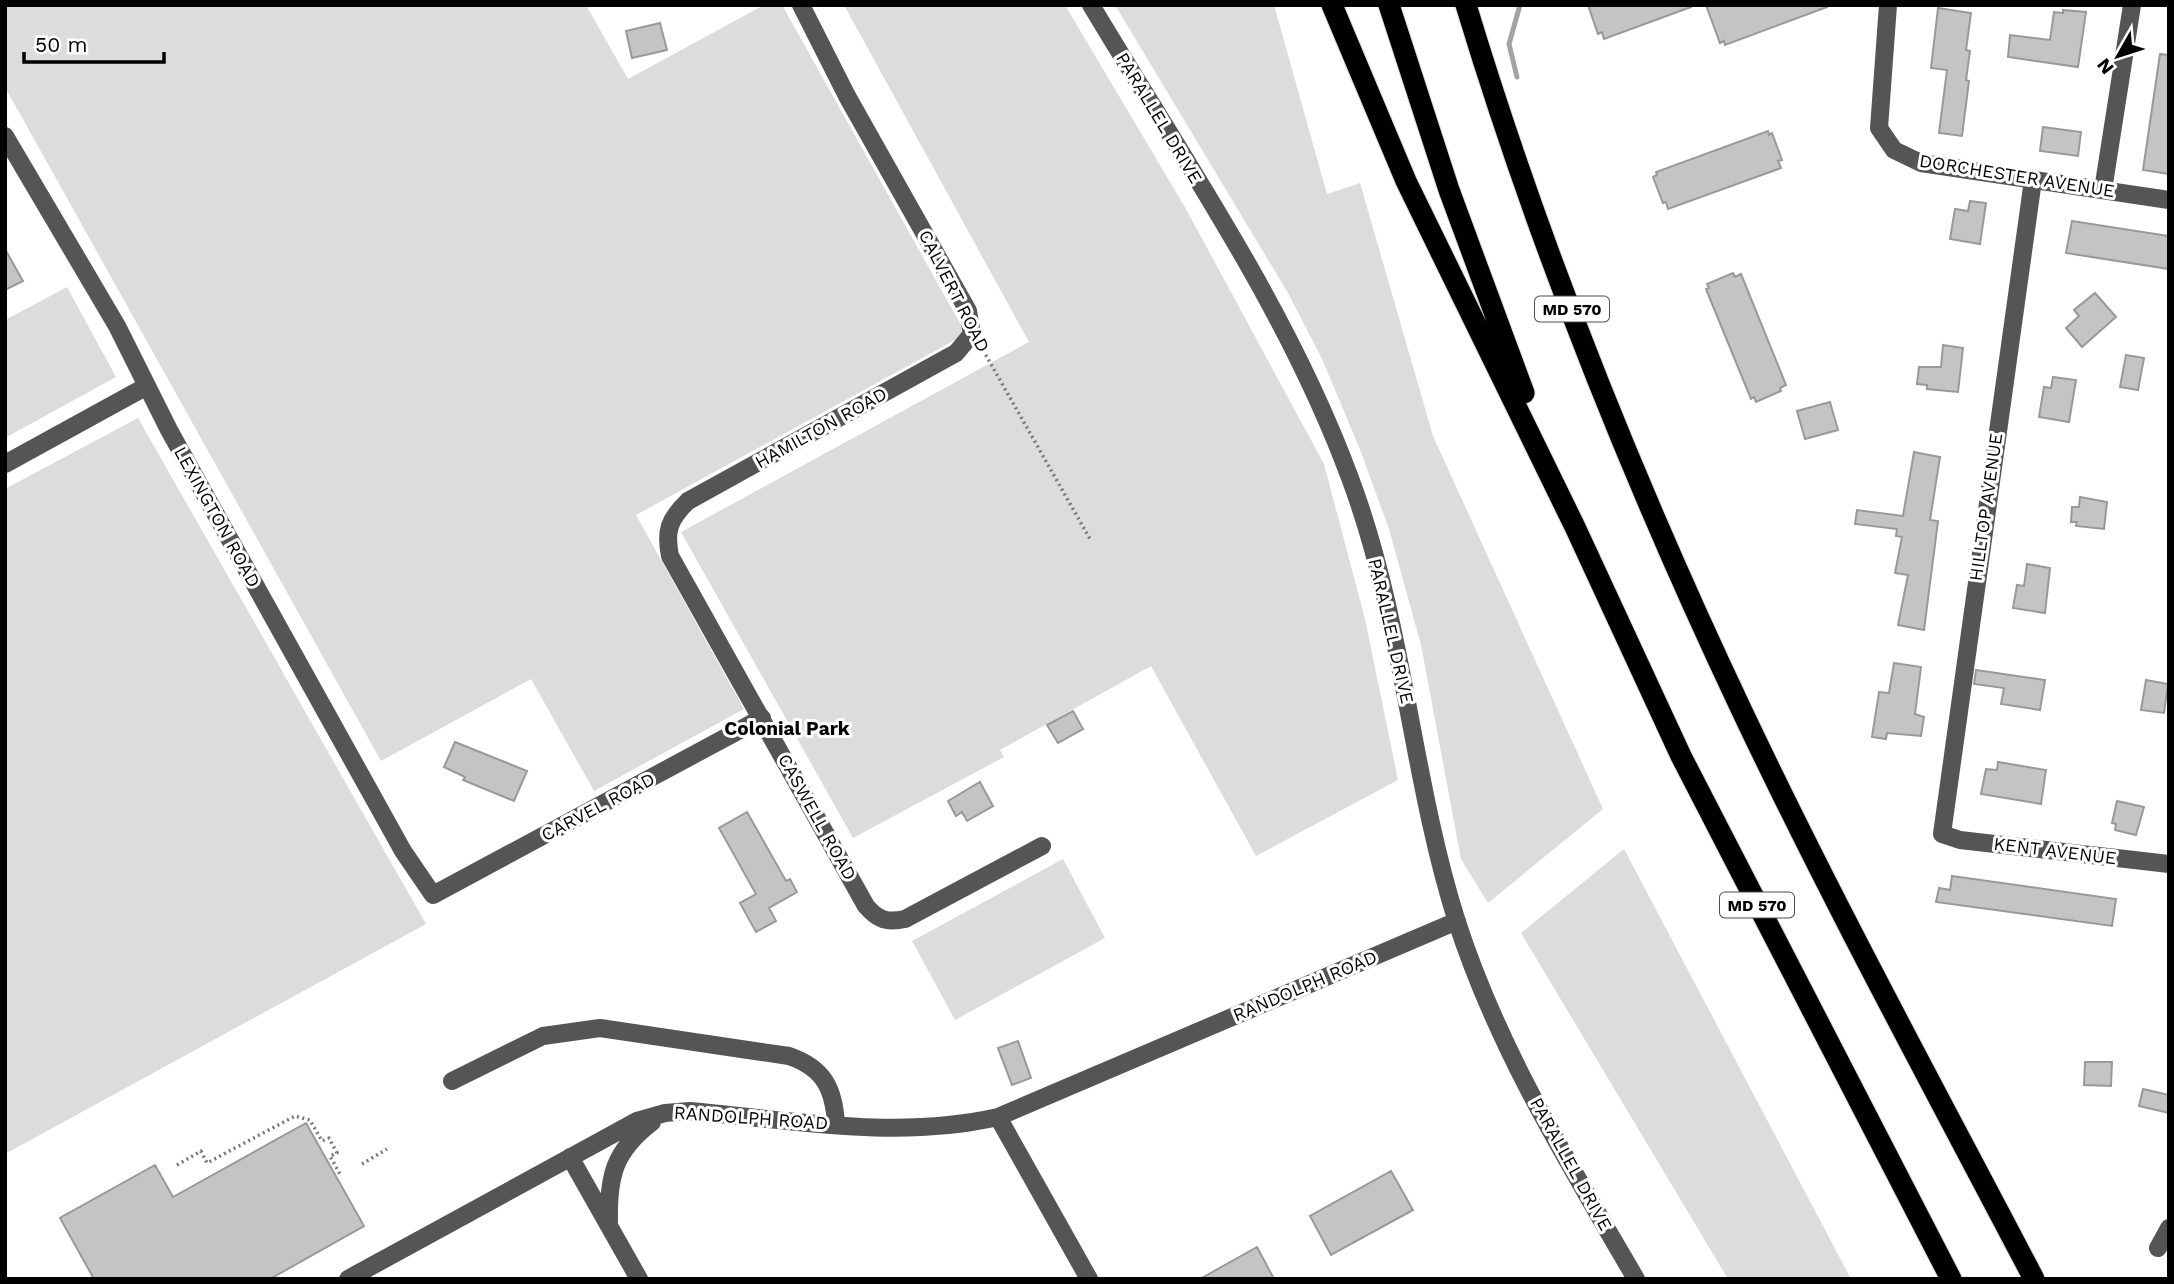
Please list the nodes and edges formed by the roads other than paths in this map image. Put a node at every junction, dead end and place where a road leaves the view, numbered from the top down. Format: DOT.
graph roads {
  1 [pos="801,5"];
  2 [pos="1091,5"];
  3 [pos="1332,5"];
  4 [pos="1389,5"];
  5 [pos="1466,5"];
  6 [pos="1888,5"];
  7 [pos="2132,5"];
  8 [pos="5,136"];
  9 [pos="2033,180"];
  10 [pos="2103,190"];
  11 [pos="2169,200"];
  12 [pos="972,334"];
  13 [pos="148,386"];
  14 [pos="5,464"];
  15 [pos="669,522"];
  16 [pos="1575,527"];
  17 [pos="762,718"];
  18 [pos="1942,834"];
  19 [pos="1042,845"];
  20 [pos="2169,864"];
  21 [pos="433,895"];
  22 [pos="1457,921"];
  23 [pos="452,1082"];
  24 [pos="665,1113"];
  25 [pos="998,1117"];
  26 [pos="836,1124"];
  27 [pos="570,1157"];
  28 [pos="610,1226"];
  29 [pos="2169,1228"];
  30 [pos="2158,1248"];
  31 [pos="348,1279"];
  32 [pos="639,1279"];
  33 [pos="1089,1279"];
  34 [pos="1636,1279"];
  35 [pos="1951,1279"];
  36 [pos="2034,1279"];
  1 -- 12 [label="street, CALVERT ROAD"];
  2 -- 22 [label="street, PARALLEL DRIVE"];
  3 -- 16 [label="highway"];
  4 -- 16 [label="highway, MD 570"];
  5 -- 36 [label="highway, MD 570"];
  6 -- 9 [label="street, DORCHESTER AVENUE"];
  7 -- 10 [label="street"];
  8 -- 13 [label="street, LEXINGTON ROAD"];
  9 -- 10 [label="street, DORCHESTER AVENUE"];
  9 -- 18 [label="street, HILLTOP AVENUE"];
  10 -- 11 [label="street, DORCHESTER AVENUE"];
  12 -- 15 [label="street, HAMILTON ROAD"];
  13 -- 14 [label="street"];
  13 -- 21 [label="street, LEXINGTON ROAD"];
  15 -- 17 [label="street, CASWELL ROAD"];
  16 -- 35 [label="highway, MD 570"];
  17 -- 19 [label="street, CASWELL ROAD"];
  17 -- 21 [label="street, CARVEL ROAD"];
  18 -- 20 [label="street, KENT AVENUE"];
  22 -- 25 [label="street, RANDOLPH ROAD"];
  22 -- 34 [label="street, PARALLEL DRIVE"];
  23 -- 26 [label="street"];
  24 -- 26 [label="street, RANDOLPH ROAD"];
  24 -- 27 [label="street, RANDOLPH ROAD"];
  24 -- 28 [label="street"];
  25 -- 26 [label="street, RANDOLPH ROAD"];
  25 -- 33 [label="street"];
  27 -- 28 [label="street"];
  27 -- 31 [label="street, RANDOLPH ROAD"];
  28 -- 32 [label="street"];
  29 -- 30 [label="street"];
}
